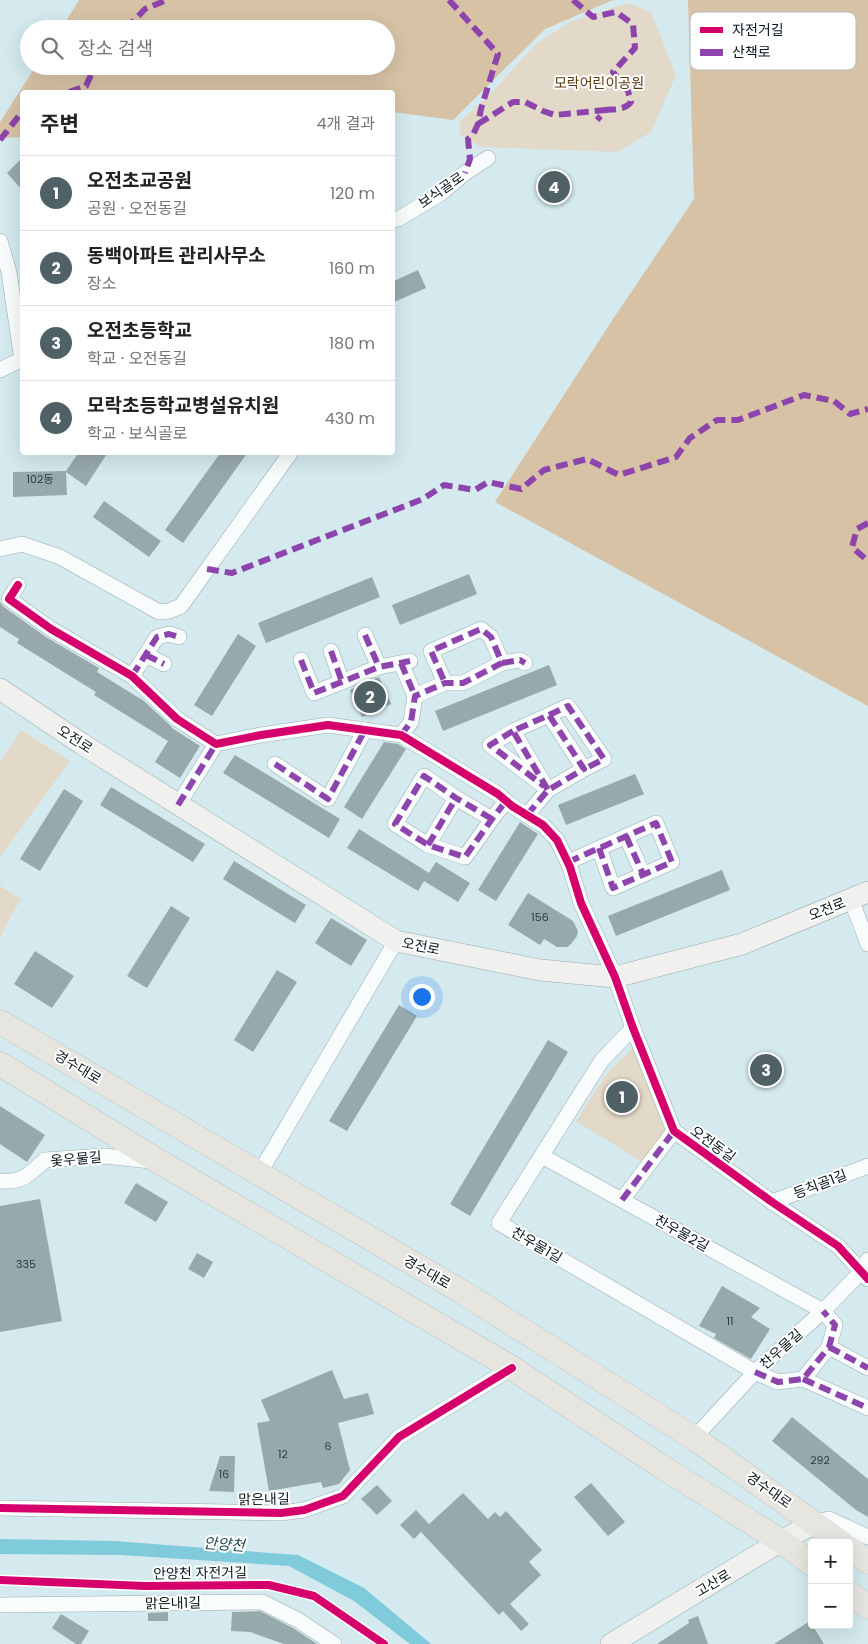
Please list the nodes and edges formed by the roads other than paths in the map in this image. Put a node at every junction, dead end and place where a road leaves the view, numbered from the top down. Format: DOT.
graph roads {
  1 [pos="488,158"];
  2 [pos="395,219"];
  3 [pos="0,241"];
  4 [pos="20,346"];
  5 [pos="20,361"];
  6 [pos="0,370"];
  7 [pos="289,455"];
  8 [pos="0,548"];
  9 [pos="18,585"];
  10 [pos="365,636"];
  11 [pos="179,637"];
  12 [pos="331,651"];
  13 [pos="146,655"];
  14 [pos="300,660"];
  15 [pos="502,663"];
  16 [pos="525,663"];
  17 [pos="164,664"];
  18 [pos="379,668"];
  19 [pos="132,676"];
  20 [pos="342,682"];
  21 [pos="445,683"];
  22 [pos="0,689"];
  23 [pos="415,696"];
  24 [pos="549,715"];
  25 [pos="364,730"];
  26 [pos="513,731"];
  27 [pos="402,735"];
  28 [pos="216,744"];
  29 [pos="275,764"];
  30 [pos="584,769"];
  31 [pos="548,790"];
  32 [pos="456,798"];
  33 [pos="506,801"];
  34 [pos="178,805"];
  35 [pos="527,815"];
  36 [pos="492,819"];
  37 [pos="626,836"];
  38 [pos="428,845"];
  39 [pos="599,848"];
  40 [pos="568,862"];
  41 [pos="643,874"];
  42 [pos="859,895"];
  43 [pos="396,942"];
  44 [pos="868,944"];
  45 [pos="615,977"];
  46 [pos="0,1022"];
  47 [pos="633,1028"];
  48 [pos="0,1064"];
  49 [pos="674,1132"];
  50 [pos="542,1156"];
  51 [pos="158,1161"];
  52 [pos="868,1166"];
  53 [pos="259,1174"];
  54 [pos="0,1182"];
  55 [pos="622,1200"];
  56 [pos="772,1202"];
  57 [pos="866,1270"];
  58 [pos="823,1311"];
  59 [pos="829,1347"];
  60 [pos="512,1368"];
  61 [pos="868,1368"];
  62 [pos="755,1372"];
  63 [pos="802,1379"];
  64 [pos="868,1408"];
  65 [pos="694,1438"];
  66 [pos="0,1508"];
  67 [pos="815,1523"];
  68 [pos="868,1537"];
  69 [pos="837,1539"];
  70 [pos="781,1541"];
  71 [pos="853,1551"];
  72 [pos="808,1561"];
  73 [pos="868,1562"];
  74 [pos="853,1596"];
  75 [pos="0,1605"];
  76 [pos="868,1607"];
  77 [pos="334,1644"];
  78 [pos="611,1644"];
  1 -- 2 [label="street, 보식골로"];
  3 -- 4 [label="street"];
  5 -- 6 [label="street"];
  7 -- 8 [label="street"];
  9 -- 19 [label="street"];
  10 -- 18 [label="street"];
  11 -- 13 [label="street"];
  12 -- 20 [label="street"];
  13 -- 17 [label="street"];
  13 -- 19 [label="street"];
  14 -- 20 [label="street"];
  15 -- 16 [label="street"];
  15 -- 21 [label="street"];
  15 -- 21 [label="street"];
  18 -- 20 [label="street"];
  18 -- 23 [label="street"];
  19 -- 28 [label="street"];
  21 -- 23 [label="street"];
  22 -- 34 [label="street, 오전로"];
  23 -- 27 [label="street"];
  24 -- 26 [label="street"];
  24 -- 30 [label="street"];
  24 -- 30 [label="street"];
  25 -- 27 [label="street"];
  25 -- 28 [label="street"];
  25 -- 29 [label="street"];
  26 -- 31 [label="street"];
  26 -- 31 [label="street"];
  27 -- 33 [label="street, 오전동길"];
  28 -- 34 [label="street"];
  30 -- 31 [label="street"];
  31 -- 35 [label="street"];
  32 -- 36 [label="street"];
  32 -- 38 [label="street"];
  32 -- 38 [label="street"];
  33 -- 35 [label="street, 오전동길"];
  33 -- 36 [label="street"];
  34 -- 43 [label="street, 오전로"];
  35 -- 40 [label="street, 오전동길"];
  36 -- 38 [label="street"];
  37 -- 39 [label="street"];
  37 -- 41 [label="street"];
  37 -- 41 [label="street"];
  39 -- 40 [label="street"];
  39 -- 41 [label="street"];
  40 -- 45 [label="street, 오전동길"];
  42 -- 44 [label="street"];
  42 -- 45 [label="street, 오전로"];
  43 -- 45 [label="street, 오전로"];
  43 -- 53 [label="street"];
  45 -- 47 [label="street, 오전동길"];
  46 -- 53 [label="main road, 경수대로"];
  47 -- 49 [label="street, 오전동길"];
  47 -- 50 [label="street, 찬우물1길"];
  48 -- 51 [label="main road"];
  49 -- 55 [label="street"];
  49 -- 56 [label="street, 오전동길"];
  50 -- 55 [label="street, 찬우물2길"];
  50 -- 62 [label="street, 찬우물1길"];
  51 -- 54 [label="street, 옻우물길"];
  51 -- 60 [label="main road"];
  52 -- 56 [label="street, 등칙골1길"];
  53 -- 65 [label="main road, 경수대로"];
  55 -- 58 [label="street, 찬우물2길"];
  56 -- 57 [label="street, 오전동길"];
  57 -- 58 [label="street, 찬우물길"];
  58 -- 59 [label="street"];
  58 -- 62 [label="street, 찬우물길"];
  59 -- 61 [label="street"];
  59 -- 63 [label="street"];
  60 -- 66 [label="street, 맑은내길"];
  60 -- 70 [label="main road"];
  62 -- 63 [label="street"];
  62 -- 65 [label="street, 찬우물길"];
  63 -- 64 [label="street"];
  65 -- 67 [label="main road, 경수대로"];
  67 -- 68 [label="street"];
  67 -- 69 [label="main road, 경수대로"];
  67 -- 70 [label="street, 고산로"];
  70 -- 72 [label="main road"];
  70 -- 78 [label="street, 고산로"];
  71 -- 73 [label="main road"];
  74 -- 76 [label="main road"];
  75 -- 77 [label="street, 맑은내1길"];
}
